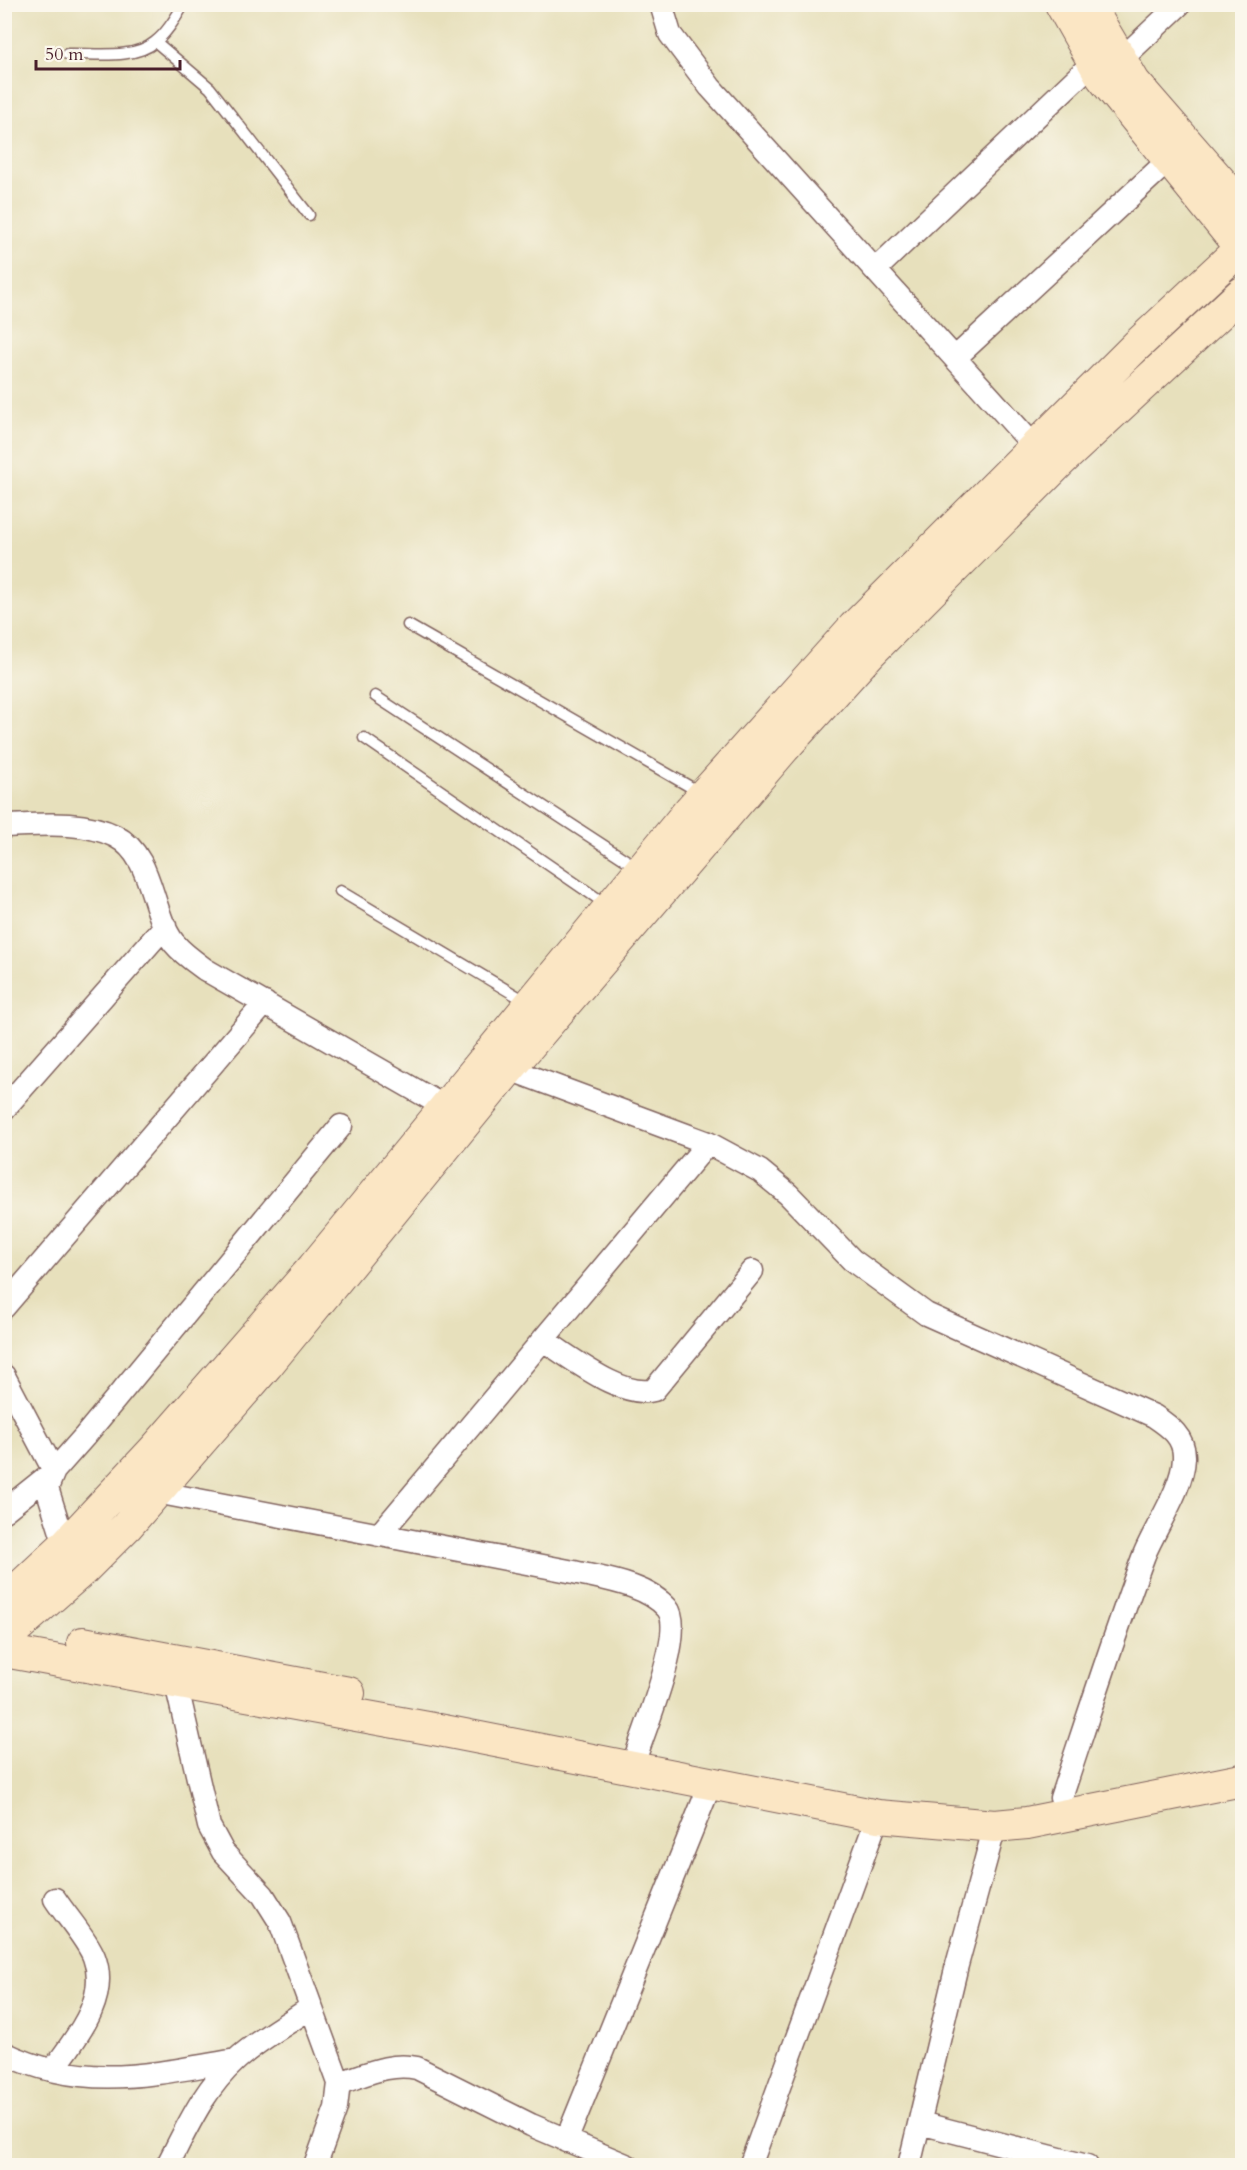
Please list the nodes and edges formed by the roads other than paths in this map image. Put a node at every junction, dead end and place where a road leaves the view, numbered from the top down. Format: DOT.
graph roads {
  1 [pos="184,4"];
  2 [pos="661,4"];
  3 [pos="1061,4"];
  4 [pos="1088,4"];
  5 [pos="1180,4"];
  6 [pos="156,42"];
  7 [pos="67,54"];
  8 [pos="1107,61"];
  9 [pos="1169,160"];
  10 [pos="1242,206"];
  11 [pos="309,215"];
  12 [pos="1242,249"];
  13 [pos="875,270"];
  14 [pos="1242,293"];
  15 [pos="954,358"];
  16 [pos="1034,446"];
  17 [pos="408,625"];
  18 [pos="375,696"];
  19 [pos="364,738"];
  20 [pos="704,795"];
  21 [pos="4,826"];
  22 [pos="640,870"];
  23 [pos="340,891"];
  24 [pos="610,907"];
  25 [pos="165,926"];
  26 [pos="265,1003"];
  27 [pos="530,1004"];
  28 [pos="509,1069"];
  29 [pos="4,1109"];
  30 [pos="457,1113"];
  31 [pos="340,1126"];
  32 [pos="708,1143"];
  33 [pos="752,1271"];
  34 [pos="4,1307"];
  35 [pos="543,1340"];
  36 [pos="4,1376"];
  37 [pos="54,1471"];
  38 [pos="156,1492"];
  39 [pos="4,1511"];
  40 [pos="379,1534"];
  41 [pos="65,1545"];
  42 [pos="7,1630"];
  43 [pos="176,1671"];
  44 [pos="637,1753"];
  45 [pos="1242,1761"];
  46 [pos="1242,1780"];
  47 [pos="710,1785"];
  48 [pos="1061,1798"];
  49 [pos="878,1816"];
  50 [pos="995,1826"];
  51 [pos="54,1899"];
  52 [pos="310,2008"];
  53 [pos="4,2054"];
  54 [pos="236,2060"];
  55 [pos="53,2070"];
  56 [pos="339,2083"];
  57 [pos="920,2123"];
  58 [pos="566,2141"];
  59 [pos="167,2166"];
  60 [pos="315,2166"];
  61 [pos="628,2166"];
  62 [pos="750,2166"];
  63 [pos="909,2166"];
  64 [pos="1087,2166"];
  1 -- 6 [label="lane"];
  2 -- 13 [label="street"];
  3 -- 8 [label="street"];
  4 -- 8 [label="street"];
  5 -- 8 [label="street"];
  6 -- 7 [label="lane"];
  6 -- 11 [label="lane"];
  8 -- 9 [label="street"];
  8 -- 10 [label="street"];
  8 -- 13 [label="street"];
  9 -- 12 [label="street"];
  9 -- 15 [label="street"];
  12 -- 16 [label="street"];
  13 -- 15 [label="street"];
  14 -- 28 [label="street"];
  15 -- 16 [label="street"];
  16 -- 20 [label="street"];
  17 -- 20 [label="lane"];
  18 -- 22 [label="lane"];
  19 -- 24 [label="lane"];
  20 -- 22 [label="street"];
  21 -- 25 [label="street"];
  22 -- 24 [label="street"];
  23 -- 27 [label="lane"];
  24 -- 27 [label="street"];
  25 -- 26 [label="street"];
  25 -- 29 [label="street"];
  26 -- 30 [label="street"];
  26 -- 34 [label="street"];
  27 -- 30 [label="street"];
  28 -- 30 [label="street"];
  28 -- 32 [label="street"];
  30 -- 38 [label="street"];
  30 -- 41 [label="street"];
  31 -- 37 [label="street"];
  32 -- 35 [label="street"];
  32 -- 48 [label="street"];
  33 -- 35 [label="street"];
  35 -- 40 [label="street"];
  36 -- 37 [label="street"];
  37 -- 39 [label="street"];
  37 -- 41 [label="street"];
  38 -- 40 [label="street"];
  38 -- 42 [label="street"];
  40 -- 44 [label="street"];
  41 -- 42 [label="street"];
  42 -- 43 [label="street"];
  43 -- 44 [label="street"];
  43 -- 47 [label="street"];
  43 -- 52 [label="street"];
  44 -- 48 [label="street"];
  45 -- 48 [label="street"];
  46 -- 50 [label="street"];
  47 -- 49 [label="street"];
  47 -- 58 [label="street"];
  49 -- 50 [label="street"];
  49 -- 62 [label="street"];
  50 -- 57 [label="street"];
  51 -- 55 [label="street"];
  52 -- 54 [label="street"];
  52 -- 56 [label="street"];
  53 -- 55 [label="street"];
  54 -- 55 [label="street"];
  54 -- 59 [label="street"];
  56 -- 58 [label="street"];
  56 -- 60 [label="street"];
  57 -- 63 [label="street"];
  57 -- 64 [label="street"];
  58 -- 61 [label="street"];
}
